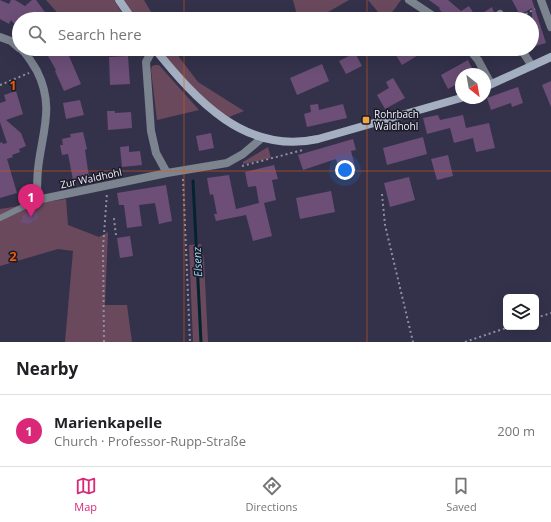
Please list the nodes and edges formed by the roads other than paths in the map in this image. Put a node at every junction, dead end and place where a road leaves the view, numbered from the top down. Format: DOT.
graph roads {
  1 [pos="119,0"];
  2 [pos="410,0"];
  3 [pos="541,0"];
  4 [pos="127,12"];
  5 [pos="428,12"];
  6 [pos="551,27"];
  7 [pos="0,37"];
  8 [pos="12,42"];
  9 [pos="27,56"];
  10 [pos="150,56"];
  11 [pos="160,56"];
  12 [pos="475,56"];
  13 [pos="526,56"];
  14 [pos="551,57"];
  15 [pos="532,66"];
  16 [pos="481,68"];
  17 [pos="491,85"];
  18 [pos="455,100"];
  19 [pos="262,138"];
  20 [pos="167,173"];
  21 [pos="37,200"];
  22 [pos="0,218"];
  1 -- 4 [label="main road"];
  2 -- 5 [label="street"];
  3 -- 6 [label="street"];
  7 -- 8 [label="street"];
  9 -- 21 [label="street"];
  10 -- 20 [label="street"];
  11 -- 19 [label="main road"];
  12 -- 16 [label="street"];
  13 -- 15 [label="street"];
  14 -- 15 [label="main road"];
  15 -- 17 [label="main road"];
  18 -- 19 [label="main road"];
  19 -- 20 [label="street, Zur Waldhohl"];
  20 -- 21 [label="street, Zur Waldhohl"];
  21 -- 22 [label="lane, Zur Waldhohl"];
}
